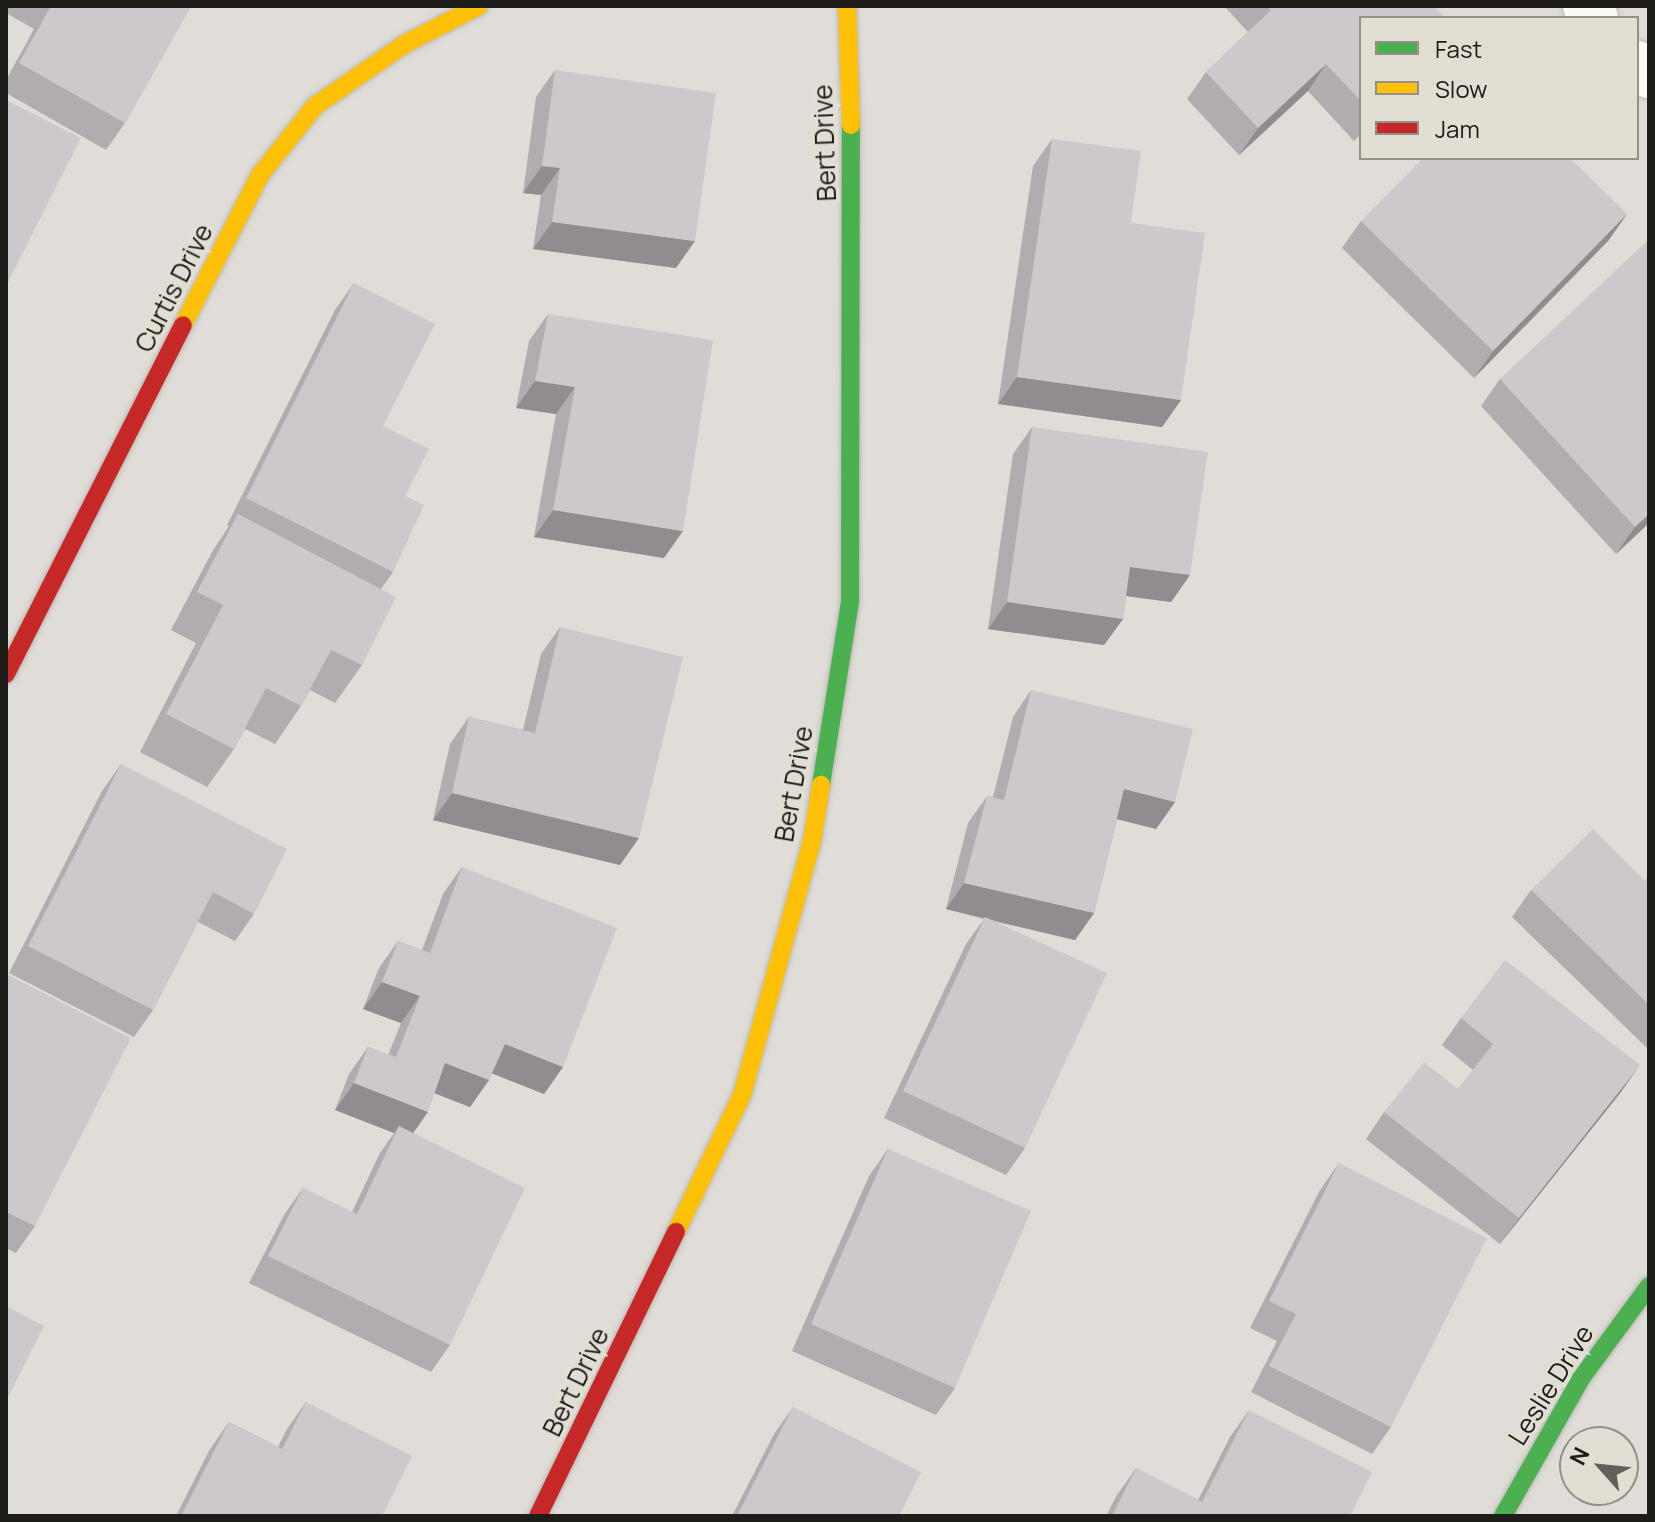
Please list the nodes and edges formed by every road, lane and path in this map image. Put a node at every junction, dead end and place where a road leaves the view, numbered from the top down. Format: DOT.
graph roads {
  1 [pos="479,6"];
  2 [pos="847,6"];
  3 [pos="6,674"];
  4 [pos="1649,1286"];
  5 [pos="538,1516"];
  6 [pos="1503,1516"];
  1 -- 3 [label="street, Curtis Drive"];
  2 -- 5 [label="street, Bert Drive"];
  4 -- 6 [label="street, Leslie Drive"];
}
